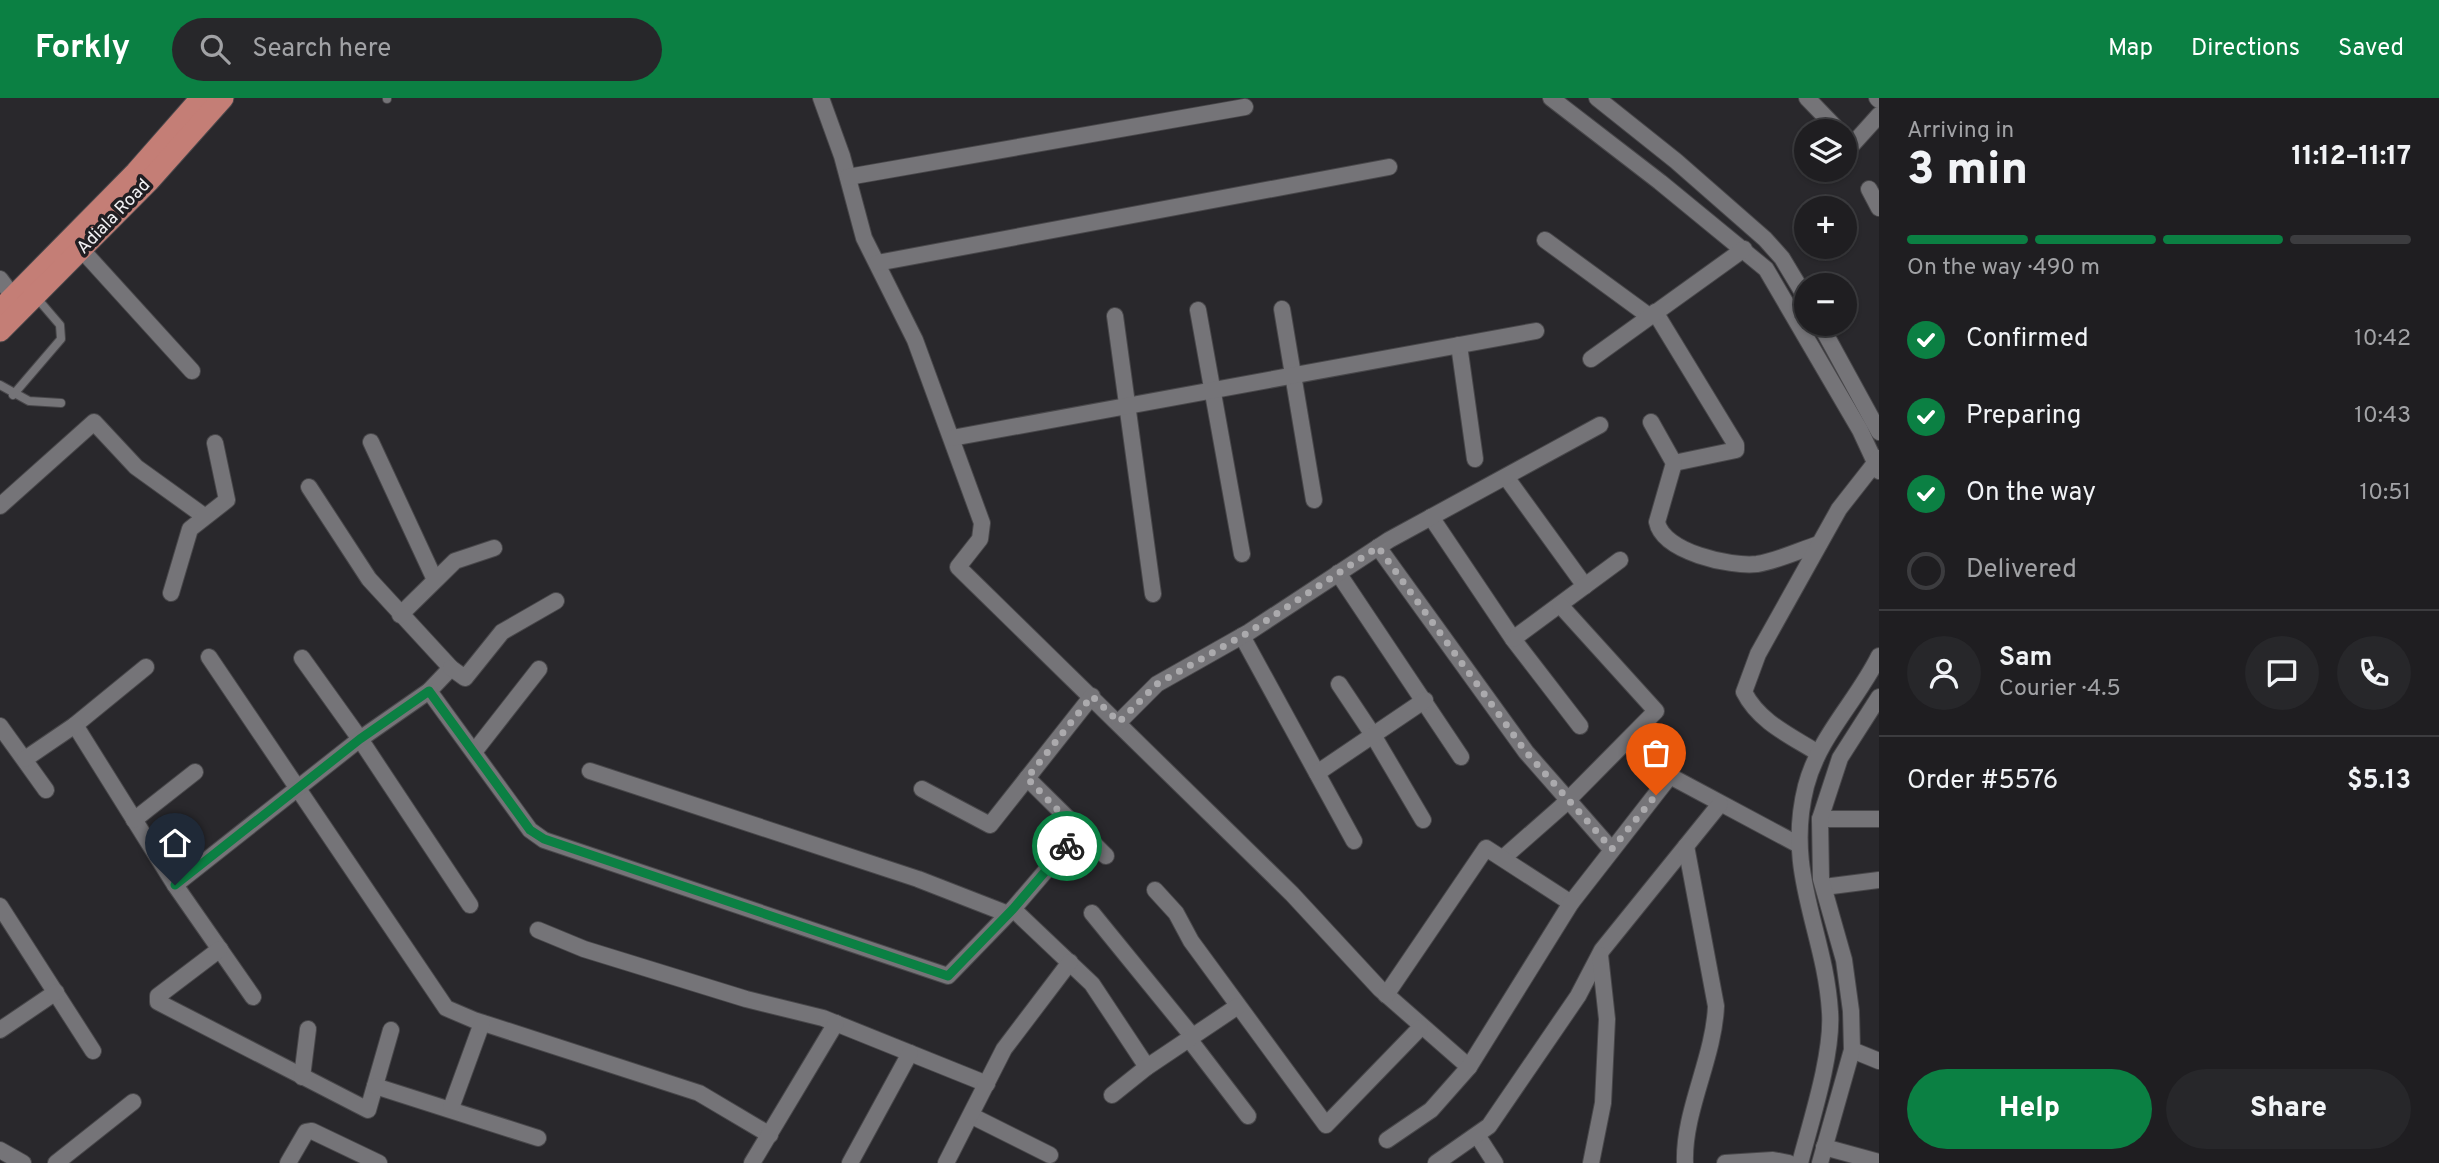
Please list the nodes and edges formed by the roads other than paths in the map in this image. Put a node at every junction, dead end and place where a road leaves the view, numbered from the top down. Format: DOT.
graph roads {
  1 [pos="201,98"];
  2 [pos="223,98"];
  3 [pos="821,98"];
  4 [pos="1551,98"];
  5 [pos="1597,98"];
  6 [pos="1807,98"];
  7 [pos="1245,107"];
  8 [pos="1879,115"];
  9 [pos="1827,119"];
  10 [pos="1857,139"];
  11 [pos="1389,167"];
  12 [pos="848,177"];
  13 [pos="1869,190"];
  14 [pos="1879,208"];
  15 [pos="1545,240"];
  16 [pos="1744,249"];
  17 [pos="82,250"];
  18 [pos="877,263"];
  19 [pos="1794,277"];
  20 [pos="0,279"];
  21 [pos="18,304"];
  22 [pos="1282,309"];
  23 [pos="1198,310"];
  24 [pos="1652,314"];
  25 [pos="1115,316"];
  26 [pos="0,331"];
  27 [pos="1536,331"];
  28 [pos="1827,336"];
  29 [pos="1459,345"];
  30 [pos="1591,359"];
  31 [pos="192,371"];
  32 [pos="1293,374"];
  33 [pos="0,385"];
  34 [pos="1213,389"];
  35 [pos="13,395"];
  36 [pos="61,403"];
  37 [pos="1127,405"];
  38 [pos="1651,422"];
  39 [pos="1600,425"];
  40 [pos="1879,432"];
  41 [pos="952,438"];
  42 [pos="371,442"];
  43 [pos="215,443"];
  44 [pos="1475,459"];
  45 [pos="1674,463"];
  46 [pos="1878,464"];
  47 [pos="1506,477"];
  48 [pos="309,487"];
  49 [pos="1314,500"];
  50 [pos="0,506"];
  51 [pos="204,516"];
  52 [pos="1432,517"];
  53 [pos="1819,544"];
  54 [pos="1378,547"];
  55 [pos="494,548"];
  56 [pos="1242,554"];
  57 [pos="1620,560"];
  58 [pos="1338,573"];
  59 [pos="436,580"];
  60 [pos="1585,586"];
  61 [pos="171,593"];
  62 [pos="1153,594"];
  63 [pos="556,601"];
  64 [pos="1560,605"];
  65 [pos="400,615"];
  66 [pos="1242,636"];
  67 [pos="1513,639"];
  68 [pos="1879,656"];
  69 [pos="209,657"];
  70 [pos="302,658"];
  71 [pos="146,667"];
  72 [pos="451,668"];
  73 [pos="539,669"];
  74 [pos="1339,684"];
  75 [pos="429,691"];
  76 [pos="1092,696"];
  77 [pos="1879,697"];
  78 [pos="1425,700"];
  79 [pos="1119,722"];
  80 [pos="75,725"];
  81 [pos="0,726"];
  82 [pos="1580,726"];
  83 [pos="1860,727"];
  84 [pos="1879,727"];
  85 [pos="1373,735"];
  86 [pos="360,739"];
  87 [pos="474,752"];
  88 [pos="1818,753"];
  89 [pos="1461,757"];
  90 [pos="25,759"];
  91 [pos="590,771"];
  92 [pos="195,772"];
  93 [pos="1317,773"];
  94 [pos="1027,778"];
  95 [pos="297,789"];
  96 [pos="922,789"];
  97 [pos="46,790"];
  98 [pos="1568,800"];
  99 [pos="1720,804"];
  100 [pos="1820,819"];
  101 [pos="1879,819"];
  102 [pos="134,820"];
  103 [pos="1423,820"];
  104 [pos="1079,832"];
  105 [pos="1354,841"];
  106 [pos="1799,845"];
  107 [pos="1686,846"];
  108 [pos="1612,849"];
  109 [pos="1107,856"];
  110 [pos="1503,858"];
  111 [pos="1879,880"];
  112 [pos="175,885"];
  113 [pos="1824,887"];
  114 [pos="1155,890"];
  115 [pos="1571,903"];
  116 [pos="470,905"];
  117 [pos="0,906"];
  118 [pos="1011,912"];
  119 [pos="1092,913"];
  120 [pos="538,930"];
  121 [pos="220,948"];
  122 [pos="1600,955"];
  123 [pos="1070,962"];
  124 [pos="56,992"];
  125 [pos="1386,995"];
  126 [pos="253,997"];
  127 [pos="1238,1006"];
  128 [pos="482,1023"];
  129 [pos="835,1023"];
  130 [pos="1420,1028"];
  131 [pos="308,1029"];
  132 [pos="0,1030"];
  133 [pos="391,1030"];
  134 [pos="1191,1038"];
  135 [pos="93,1051"];
  136 [pos="1852,1051"];
  137 [pos="910,1053"];
  138 [pos="1879,1061"];
  139 [pos="1147,1067"];
  140 [pos="1469,1067"];
  141 [pos="1822,1070"];
  142 [pos="1845,1075"];
  143 [pos="302,1077"];
  144 [pos="987,1084"];
  145 [pos="375,1086"];
  146 [pos="1112,1095"];
  147 [pos="133,1102"];
  148 [pos="451,1108"];
  149 [pos="972,1116"];
  150 [pos="1248,1116"];
  151 [pos="770,1135"];
  152 [pos="1477,1135"];
  153 [pos="538,1138"];
  154 [pos="1387,1140"];
  155 [pos="0,1150"];
  156 [pos="1050,1155"];
  157 [pos="1822,1155"];
  158 [pos="952,1161"];
  159 [pos="1879,1162"];
  160 [pos="23,1163"];
  161 [pos="56,1163"];
  162 [pos="288,1163"];
  163 [pos="379,1163"];
  164 [pos="752,1163"];
  165 [pos="850,1163"];
  166 [pos="1436,1163"];
  167 [pos="1494,1163"];
  168 [pos="1591,1163"];
  169 [pos="1685,1163"];
  170 [pos="1726,1163"];
  171 [pos="1789,1163"];
  172 [pos="1800,1163"];
  1 -- 21 [label="main road, Adiala Road"];
  2 -- 17 [label="main road, Adiala Road"];
  3 -- 12 [label="street"];
  4 -- 16 [label="street"];
  5 -- 19 [label="street"];
  6 -- 9 [label="street"];
  7 -- 12 [label="street"];
  8 -- 10 [label="street"];
  11 -- 18 [label="street"];
  12 -- 18 [label="street"];
  13 -- 14 [label="street"];
  15 -- 24 [label="street"];
  16 -- 24 [label="street"];
  16 -- 46 [label="street"];
  17 -- 21 [label="main road, Adiala Road"];
  17 -- 31 [label="street"];
  18 -- 41 [label="street"];
  20 -- 21 [label="street"];
  21 -- 26 [label="main road, Adiala Road"];
  21 -- 35 [label="lane"];
  22 -- 32 [label="street"];
  23 -- 34 [label="street"];
  24 -- 30 [label="street"];
  24 -- 45 [label="street"];
  25 -- 37 [label="street"];
  27 -- 29 [label="street"];
  28 -- 40 [label="street"];
  29 -- 32 [label="street"];
  29 -- 44 [label="street"];
  32 -- 34 [label="street"];
  32 -- 49 [label="street"];
  33 -- 35 [label="lane"];
  34 -- 37 [label="street"];
  34 -- 56 [label="street"];
  35 -- 36 [label="lane"];
  37 -- 41 [label="street"];
  37 -- 62 [label="street"];
  38 -- 45 [label="street"];
  39 -- 47 [label="street"];
  41 -- 76 [label="street"];
  42 -- 59 [label="street"];
  43 -- 51 [label="street"];
  45 -- 53 [label="street"];
  46 -- 53 [label="street"];
  47 -- 52 [label="street"];
  47 -- 60 [label="street"];
  48 -- 65 [label="street"];
  50 -- 51 [label="street"];
  51 -- 61 [label="street"];
  52 -- 54 [label="street"];
  52 -- 67 [label="street"];
  53 -- 88 [label="street"];
  54 -- 58 [label="street"];
  54 -- 98 [label="street"];
  55 -- 59 [label="street"];
  57 -- 60 [label="street"];
  58 -- 66 [label="street"];
  58 -- 78 [label="street"];
  59 -- 65 [label="street"];
  60 -- 64 [label="street"];
  63 -- 72 [label="street"];
  64 -- 67 [label="street"];
  64 -- 98 [label="street"];
  65 -- 72 [label="street"];
  66 -- 79 [label="street"];
  66 -- 93 [label="street"];
  67 -- 82 [label="street"];
  68 -- 88 [label="street"];
  69 -- 95 [label="street"];
  70 -- 86 [label="street"];
  71 -- 80 [label="street"];
  72 -- 75 [label="street"];
  73 -- 87 [label="street"];
  74 -- 85 [label="street"];
  75 -- 86 [label="street"];
  75 -- 87 [label="street"];
  76 -- 79 [label="street"];
  76 -- 94 [label="street"];
  77 -- 83 [label="street"];
  78 -- 85 [label="street"];
  78 -- 89 [label="street"];
  79 -- 125 [label="street"];
  80 -- 90 [label="street"];
  80 -- 102 [label="street"];
  81 -- 90 [label="street"];
  83 -- 84 [label="street"];
  83 -- 100 [label="street"];
  85 -- 93 [label="street"];
  85 -- 103 [label="street"];
  86 -- 95 [label="street"];
  86 -- 116 [label="street"];
  87 -- 118 [label="street"];
  88 -- 106 [label="street"];
  90 -- 97 [label="street"];
  91 -- 118 [label="street"];
  92 -- 102 [label="street"];
  93 -- 105 [label="street"];
  94 -- 96 [label="street"];
  94 -- 104 [label="street"];
  95 -- 112 [label="street"];
  95 -- 128 [label="street"];
  98 -- 108 [label="street"];
  98 -- 110 [label="street"];
  99 -- 106 [label="street"];
  99 -- 107 [label="street"];
  99 -- 108 [label="street"];
  100 -- 101 [label="street"];
  100 -- 113 [label="street"];
  102 -- 112 [label="street"];
  104 -- 109 [label="street"];
  104 -- 118 [label="street"];
  106 -- 141 [label="street"];
  107 -- 122 [label="street"];
  107 -- 169 [label="street"];
  108 -- 115 [label="street"];
  110 -- 115 [label="street"];
  110 -- 125 [label="street"];
  111 -- 113 [label="street"];
  112 -- 121 [label="street"];
  113 -- 136 [label="street"];
  114 -- 127 [label="street"];
  115 -- 140 [label="street"];
  117 -- 124 [label="street"];
  118 -- 123 [label="street"];
  119 -- 134 [label="street"];
  120 -- 129 [label="street"];
  121 -- 126 [label="street"];
  121 -- 143 [label="street"];
  122 -- 152 [label="street"];
  122 -- 168 [label="street"];
  123 -- 139 [label="street"];
  123 -- 144 [label="street"];
  124 -- 132 [label="street"];
  124 -- 135 [label="street"];
  125 -- 130 [label="street"];
  127 -- 130 [label="street"];
  127 -- 134 [label="street"];
  128 -- 148 [label="street"];
  128 -- 151 [label="street"];
  129 -- 137 [label="street"];
  129 -- 151 [label="street"];
  130 -- 140 [label="street"];
  131 -- 143 [label="street"];
  133 -- 145 [label="street"];
  134 -- 139 [label="street"];
  134 -- 150 [label="street"];
  136 -- 138 [label="street"];
  136 -- 142 [label="street"];
  137 -- 144 [label="street"];
  137 -- 165 [label="street"];
  139 -- 146 [label="street"];
  140 -- 154 [label="street"];
  141 -- 142 [label="street"];
  141 -- 172 [label="street"];
  142 -- 157 [label="street"];
  143 -- 145 [label="street"];
  144 -- 149 [label="street"];
  145 -- 148 [label="street"];
  147 -- 161 [label="street"];
  148 -- 153 [label="street"];
  149 -- 156 [label="street"];
  149 -- 158 [label="street"];
  151 -- 164 [label="street"];
  152 -- 166 [label="street"];
  152 -- 167 [label="street"];
  155 -- 160 [label="street"];
  157 -- 159 [label="street"];
  162 -- 163 [label="street"];
  170 -- 171 [label="street"];
}
